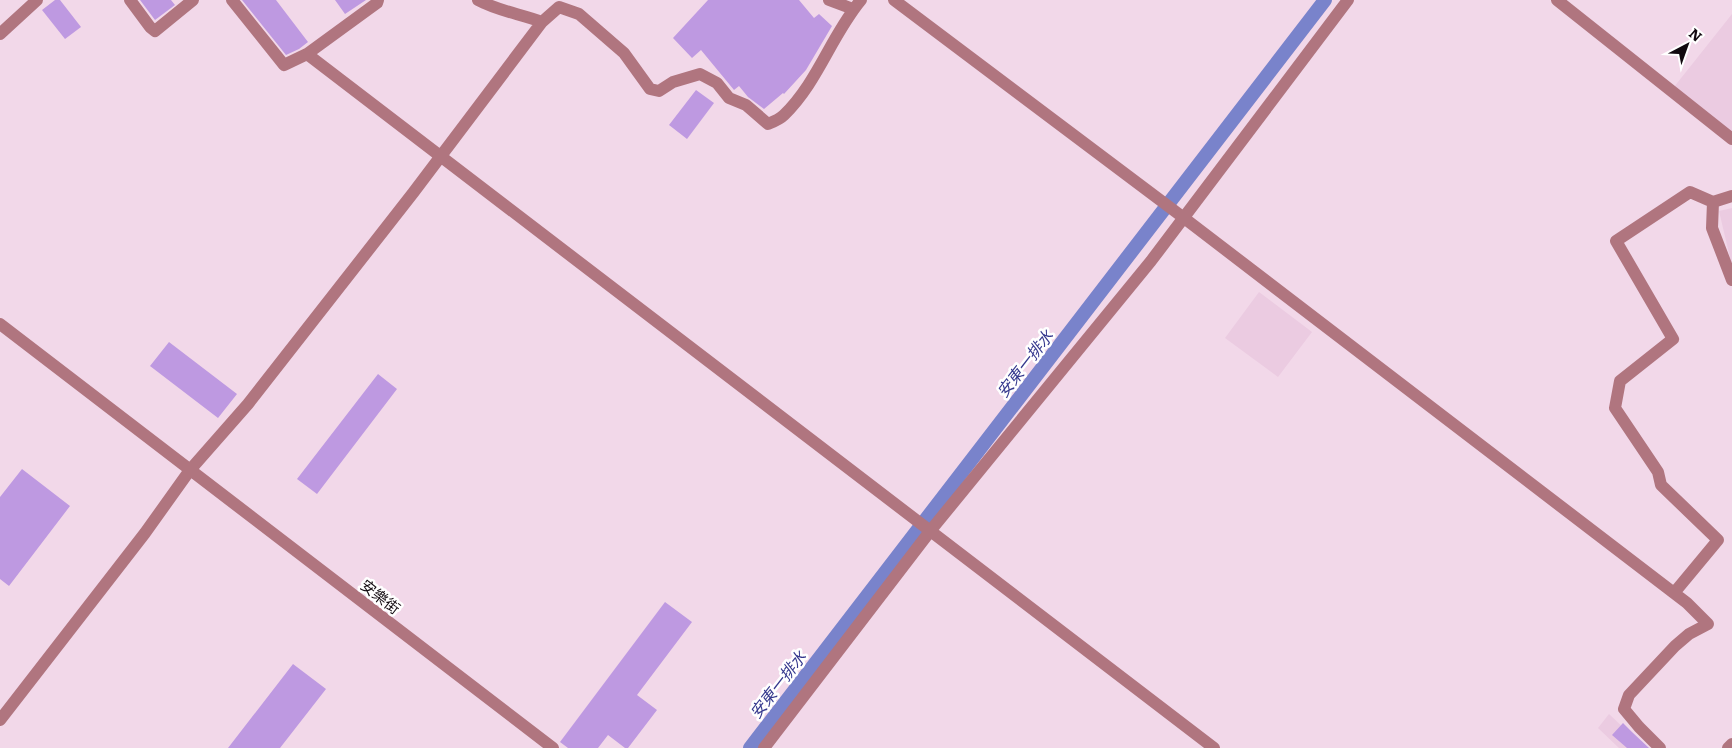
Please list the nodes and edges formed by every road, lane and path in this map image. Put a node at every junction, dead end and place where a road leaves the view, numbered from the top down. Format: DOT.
graph roads {
  1 [pos="130,0"];
  2 [pos="232,0"];
  3 [pos="378,0"];
  4 [pos="478,0"];
  5 [pos="830,0"];
  6 [pos="894,0"];
  7 [pos="1348,0"];
  8 [pos="1558,0"];
  9 [pos="30,2"];
  10 [pos="185,2"];
  11 [pos="560,3"];
  12 [pos="857,5"];
  13 [pos="542,22"];
  14 [pos="0,34"];
  15 [pos="307,54"];
  16 [pos="1732,139"];
  17 [pos="440,155"];
  18 [pos="1732,196"];
  19 [pos="1713,202"];
  20 [pos="1184,218"];
  21 [pos="1732,280"];
  22 [pos="0,324"];
  23 [pos="190,470"];
  24 [pos="931,530"];
  25 [pos="1674,593"];
  26 [pos="0,720"];
  27 [pos="1732,744"];
  28 [pos="553,748"];
  29 [pos="764,748"];
  30 [pos="1214,748"];
  31 [pos="1660,748"];
  32 [pos="1728,748"];
  1 -- 10 [label="street"];
  2 -- 15 [label="street"];
  3 -- 15 [label="street"];
  4 -- 13 [label="street"];
  5 -- 12 [label="street"];
  6 -- 20 [label="street"];
  7 -- 20 [label="street"];
  8 -- 16 [label="street"];
  9 -- 14 [label="street"];
  11 -- 12 [label="street"];
  11 -- 13 [label="street"];
  13 -- 17 [label="street"];
  15 -- 17 [label="street"];
  17 -- 23 [label="street"];
  17 -- 24 [label="street"];
  18 -- 19 [label="street"];
  19 -- 21 [label="street"];
  19 -- 25 [label="street"];
  20 -- 24 [label="street"];
  20 -- 25 [label="street"];
  22 -- 23 [label="street, 安樂街"];
  23 -- 26 [label="street"];
  23 -- 28 [label="street, 安樂街"];
  24 -- 29 [label="street"];
  24 -- 30 [label="street"];
  25 -- 31 [label="street"];
  27 -- 32 [label="street"];
}
